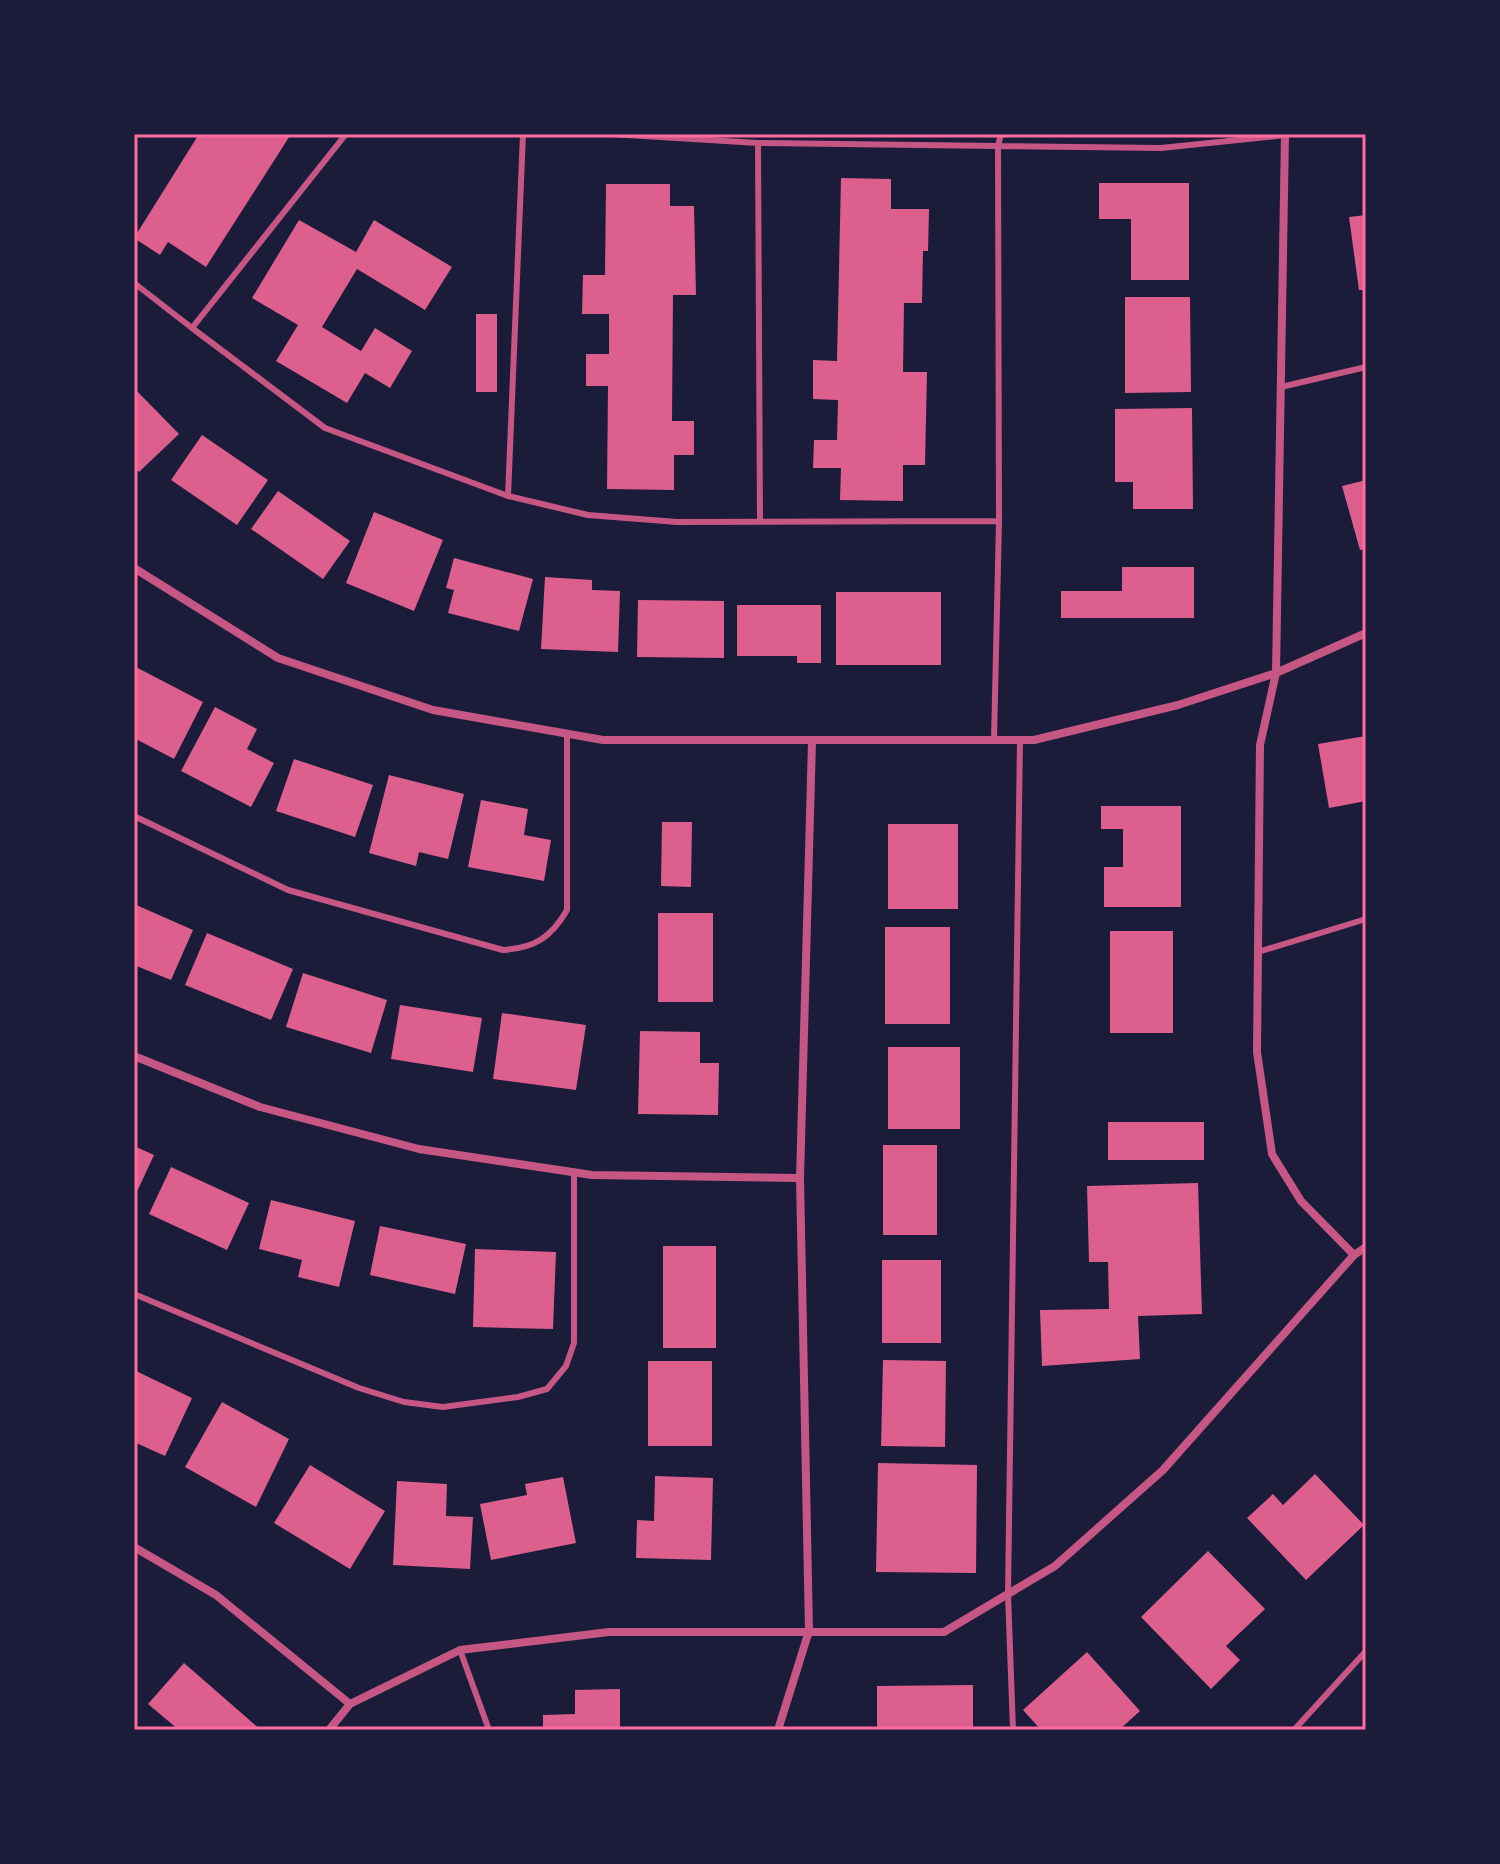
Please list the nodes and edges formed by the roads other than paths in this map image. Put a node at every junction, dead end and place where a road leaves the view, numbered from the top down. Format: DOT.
graph roads {
  1 [pos="346,134"];
  2 [pos="523,134"];
  3 [pos="611,134"];
  4 [pos="1001,134"];
  5 [pos="1289,134"];
  6 [pos="640,135"];
  7 [pos="758,143"];
  8 [pos="998,146"];
  9 [pos="134,283"];
  10 [pos="192,328"];
  11 [pos="1366,367"];
  12 [pos="1281,387"];
  13 [pos="508,496"];
  14 [pos="999,521"];
  15 [pos="760,522"];
  16 [pos="134,568"];
  17 [pos="1366,633"];
  18 [pos="1276,673"];
  19 [pos="567,734"];
  20 [pos="994,740"];
  21 [pos="1020,740"];
  22 [pos="812,742"];
  23 [pos="134,816"];
  24 [pos="1366,919"];
  25 [pos="1258,952"];
  26 [pos="134,1056"];
  27 [pos="574,1172"];
  28 [pos="800,1178"];
  29 [pos="1366,1247"];
  30 [pos="1354,1255"];
  31 [pos="134,1294"];
  32 [pos="134,1547"];
  33 [pos="1008,1594"];
  34 [pos="809,1631"];
  35 [pos="460,1650"];
  36 [pos="1366,1651"];
  37 [pos="350,1704"];
  38 [pos="329,1730"];
  39 [pos="489,1730"];
  40 [pos="778,1730"];
  41 [pos="1013,1730"];
  42 [pos="1294,1730"];
  1 -- 10 [label="lane"];
  2 -- 13 [label="lane"];
  3 -- 6 [label="lane"];
  4 -- 8 [label="lane"];
  5 -- 8 [label="lane"];
  5 -- 12 [label="street"];
  6 -- 7 [label="lane"];
  7 -- 8 [label="lane"];
  7 -- 15 [label="lane"];
  8 -- 14 [label="lane"];
  9 -- 10 [label="lane"];
  10 -- 13 [label="lane"];
  11 -- 12 [label="lane"];
  12 -- 18 [label="street"];
  13 -- 15 [label="lane"];
  14 -- 15 [label="lane"];
  14 -- 20 [label="lane"];
  16 -- 19 [label="street"];
  17 -- 18 [label="street"];
  18 -- 21 [label="street"];
  18 -- 25 [label="street"];
  19 -- 22 [label="street"];
  19 -- 23 [label="lane"];
  20 -- 21 [label="street"];
  20 -- 22 [label="street"];
  21 -- 33 [label="lane"];
  22 -- 28 [label="street"];
  24 -- 25 [label="lane"];
  25 -- 30 [label="street"];
  26 -- 27 [label="street"];
  27 -- 28 [label="street"];
  27 -- 31 [label="lane"];
  28 -- 34 [label="street"];
  29 -- 30 [label="street"];
  30 -- 33 [label="street"];
  32 -- 37 [label="street"];
  33 -- 34 [label="street"];
  33 -- 41 [label="lane"];
  34 -- 35 [label="street"];
  34 -- 40 [label="street"];
  35 -- 37 [label="street"];
  35 -- 39 [label="lane"];
  36 -- 42 [label="lane"];
  37 -- 38 [label="street"];
}
